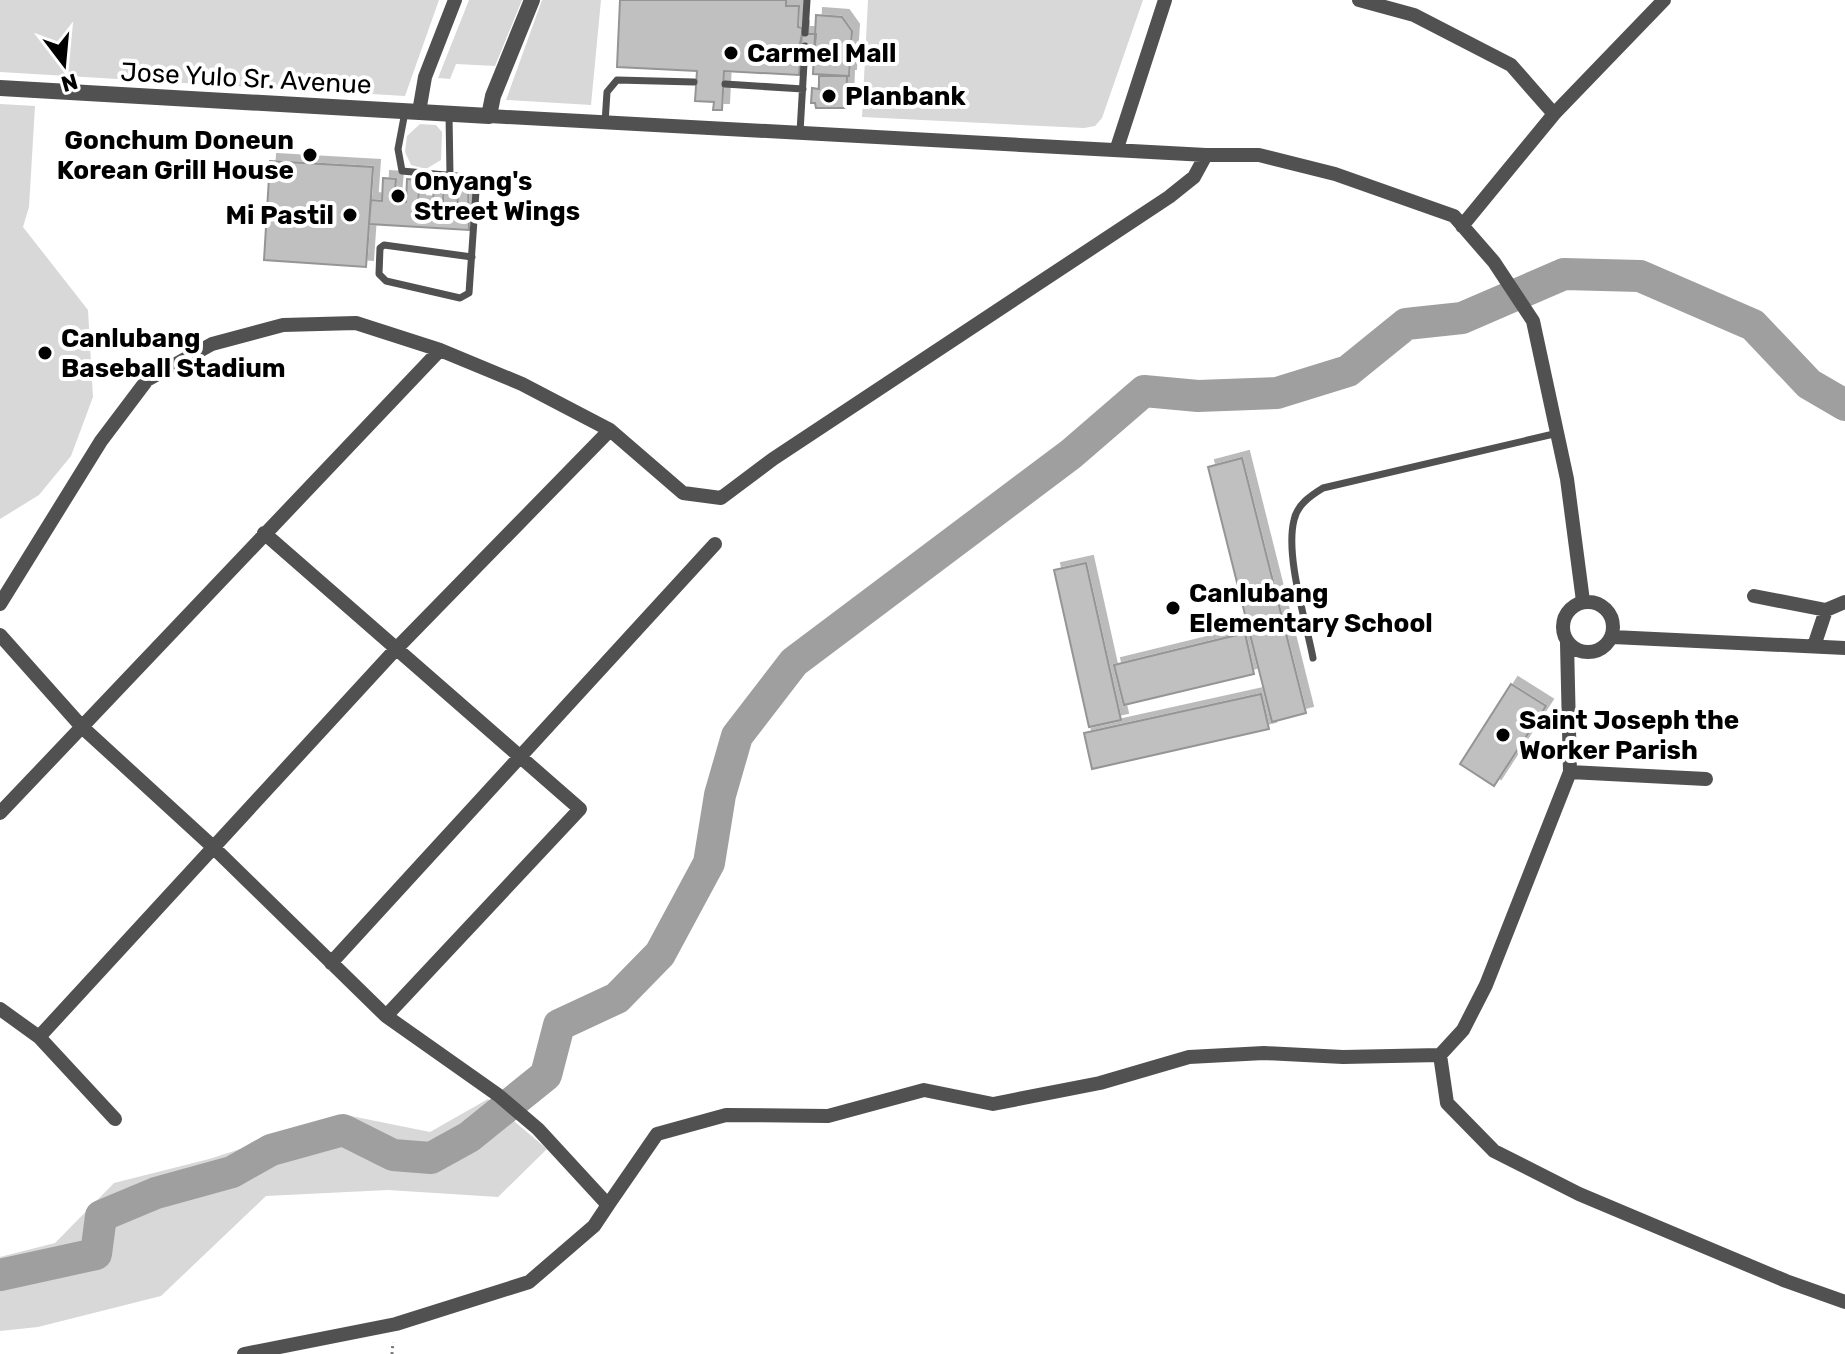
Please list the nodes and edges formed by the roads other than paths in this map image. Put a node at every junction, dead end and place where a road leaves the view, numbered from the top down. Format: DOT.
graph roads {
  1 [pos="455,0"];
  2 [pos="532,0"];
  3 [pos="807,0"];
  4 [pos="1165,0"];
  5 [pos="1359,0"];
  6 [pos="1664,0"];
  7 [pos="805,33"];
  8 [pos="805,46"];
  9 [pos="694,82"];
  10 [pos="725,84"];
  11 [pos="0,88"];
  12 [pos="803,89"];
  13 [pos="412,112"];
  14 [pos="449,114"];
  15 [pos="1554,114"];
  16 [pos="489,116"];
  17 [pos="605,123"];
  18 [pos="800,134"];
  19 [pos="1117,148"];
  20 [pos="1206,155"];
  21 [pos="450,176"];
  22 [pos="1462,226"];
  23 [pos="472,257"];
  24 [pos="440,350"];
  25 [pos="610,430"];
  26 [pos="1558,433"];
  27 [pos="264,533"];
  28 [pos="715,544"];
  29 [pos="1754,596"];
  30 [pos="1583,601"];
  31 [pos="1845,602"];
  32 [pos="0,604"];
  33 [pos="1826,610"];
  34 [pos="0,635"];
  35 [pos="1613,637"];
  36 [pos="1567,643"];
  37 [pos="1814,646"];
  38 [pos="1845,648"];
  39 [pos="395,650"];
  40 [pos="1313,658"];
  41 [pos="82,727"];
  42 [pos="519,757"];
  43 [pos="1570,772"];
  44 [pos="1706,779"];
  45 [pos="0,813"];
  46 [pos="212,846"];
  47 [pos="331,963"];
  48 [pos="0,1009"];
  49 [pos="386,1016"];
  50 [pos="39,1037"];
  51 [pos="1440,1055"];
  52 [pos="115,1119"];
  53 [pos="608,1205"];
  54 [pos="1845,1302"];
  55 [pos="244,1354"];
  1 -- 13 [label="street"];
  2 -- 16 [label="street"];
  3 -- 7 [label="lane"];
  4 -- 19 [label="street"];
  5 -- 15 [label="street"];
  6 -- 15 [label="street"];
  8 -- 12 [label="lane"];
  9 -- 17 [label="lane"];
  10 -- 12 [label="lane"];
  11 -- 13 [label="street, Jose Yulo Sr. Avenue"];
  12 -- 18 [label="lane"];
  13 -- 14 [label="street, Jose Yulo Sr. Avenue"];
  13 -- 21 [label="lane"];
  14 -- 16 [label="street, Jose Yulo Sr. Avenue"];
  14 -- 21 [label="lane"];
  15 -- 22 [label="street"];
  16 -- 17 [label="street"];
  17 -- 18 [label="street"];
  18 -- 19 [label="street"];
  19 -- 20 [label="street"];
  20 -- 22 [label="street"];
  20 -- 25 [label="street"];
  21 -- 23 [label="lane"];
  22 -- 26 [label="street"];
  23 -- 23 [label="lane"];
  24 -- 25 [label="street"];
  24 -- 27 [label="street"];
  24 -- 32 [label="street"];
  25 -- 39 [label="street"];
  26 -- 30 [label="street"];
  26 -- 40 [label="lane"];
  27 -- 39 [label="street"];
  27 -- 41 [label="street"];
  28 -- 42 [label="street"];
  29 -- 33 [label="street"];
  30 -- 35 [label="street"];
  30 -- 36 [label="street"];
  31 -- 33 [label="street"];
  33 -- 37 [label="street"];
  34 -- 41 [label="street"];
  35 -- 36 [label="street"];
  35 -- 37 [label="street"];
  36 -- 43 [label="street"];
  37 -- 38 [label="street"];
  39 -- 42 [label="street"];
  39 -- 46 [label="street"];
  41 -- 45 [label="street"];
  41 -- 46 [label="street"];
  42 -- 47 [label="street"];
  42 -- 49 [label="street"];
  43 -- 44 [label="street"];
  43 -- 51 [label="street"];
  46 -- 47 [label="street"];
  46 -- 50 [label="street"];
  47 -- 49 [label="street"];
  48 -- 50 [label="street"];
  49 -- 53 [label="street"];
  50 -- 52 [label="street"];
  51 -- 53 [label="street"];
  51 -- 54 [label="street"];
  53 -- 55 [label="street"];
}
